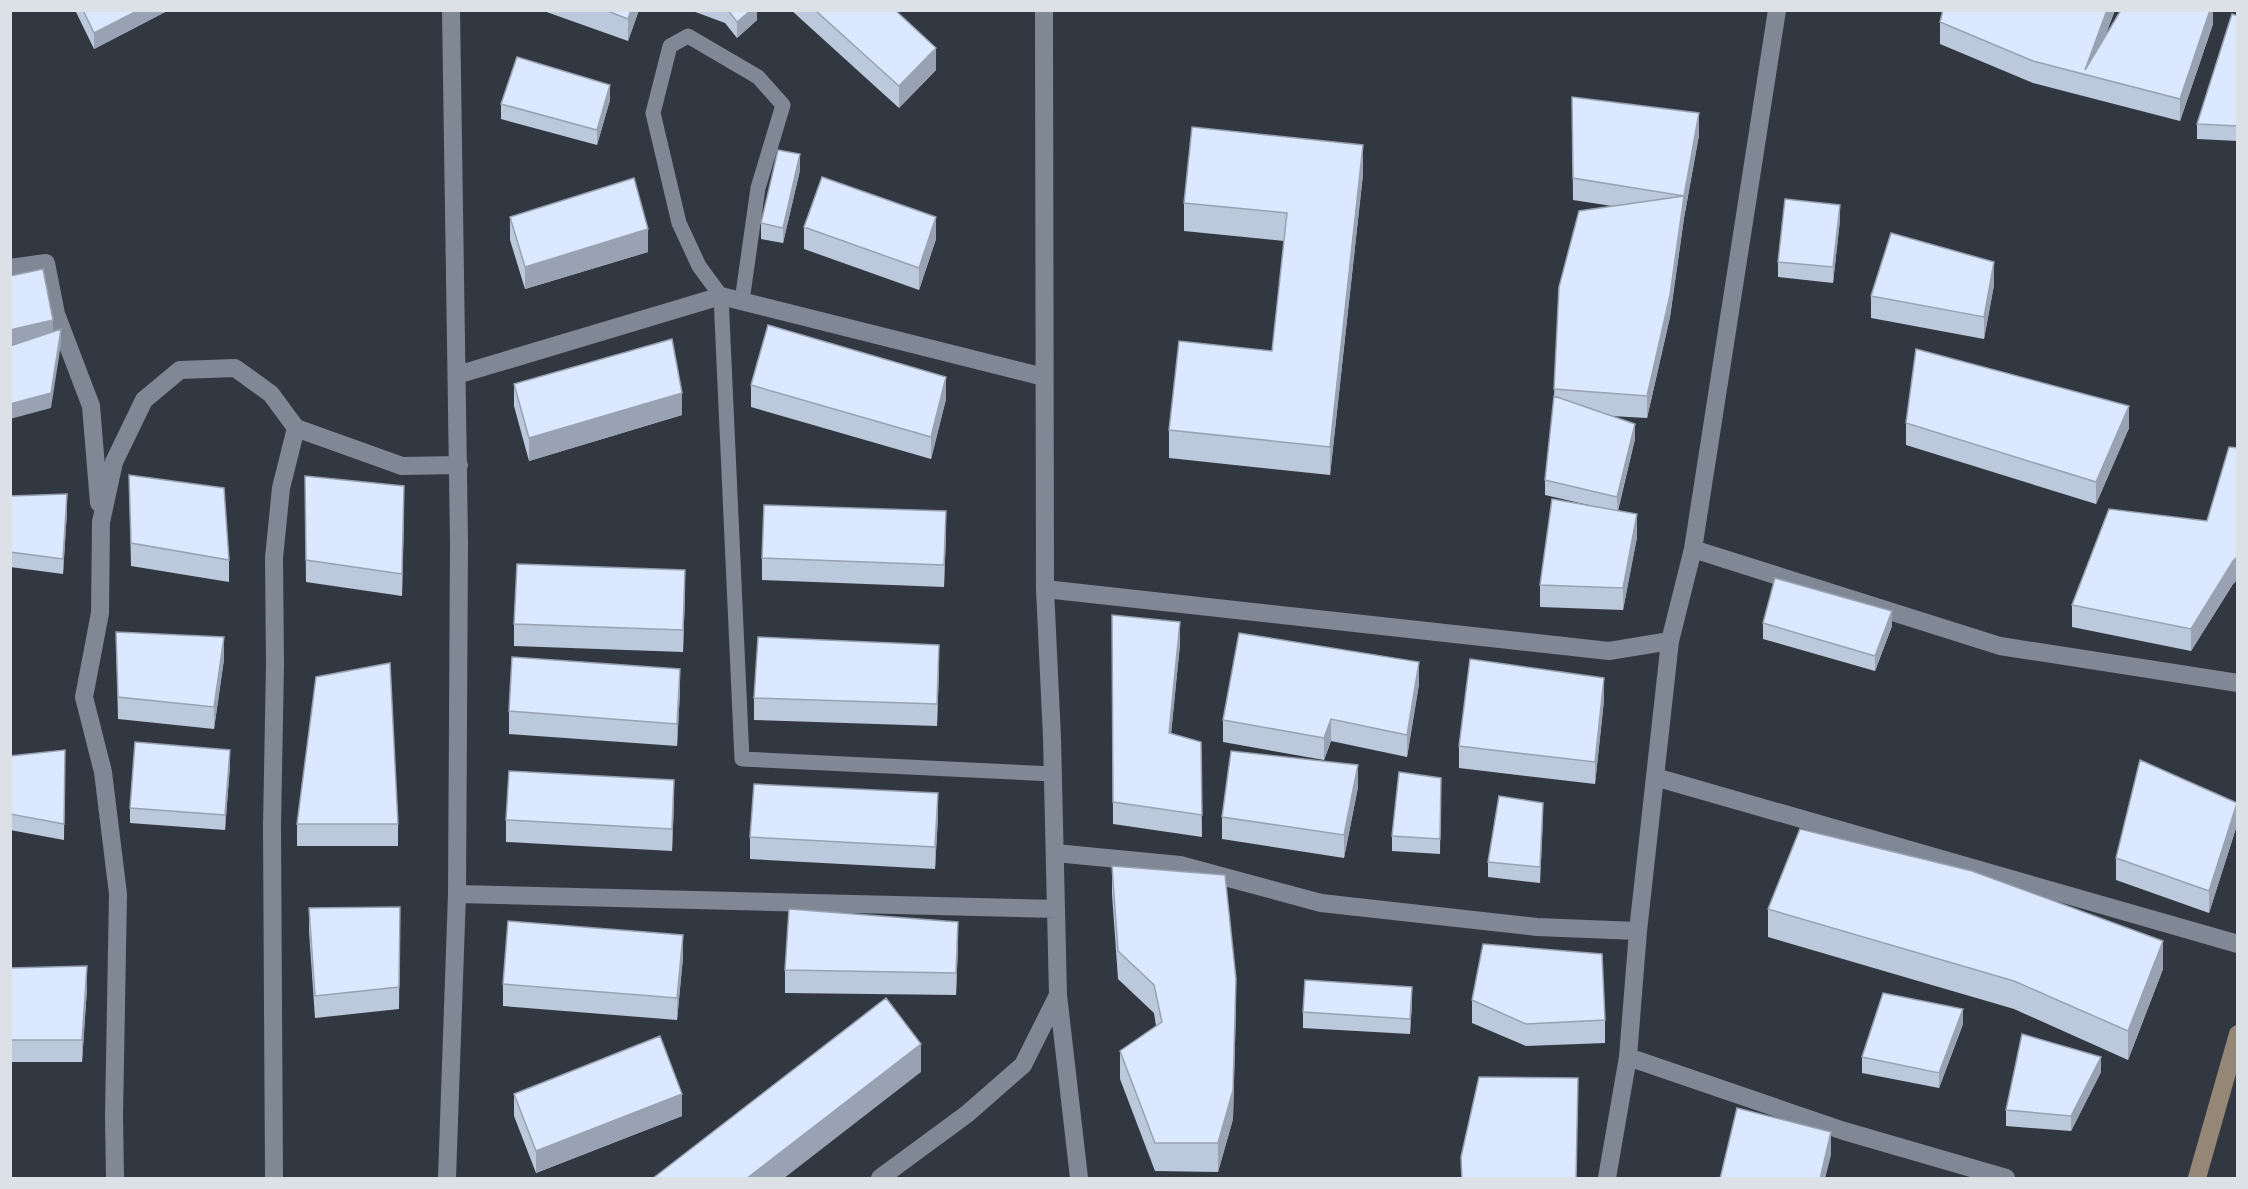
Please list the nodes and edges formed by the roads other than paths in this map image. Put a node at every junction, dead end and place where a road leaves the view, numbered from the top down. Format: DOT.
graph roads {
  1 [pos="451,10"];
  2 [pos="1044,10"];
  3 [pos="1777,10"];
  4 [pos="10,268"];
  5 [pos="721,296"];
  6 [pos="742,301"];
  7 [pos="457,375"];
  8 [pos="1044,377"];
  9 [pos="296,428"];
  10 [pos="459,465"];
  11 [pos="101,522"];
  12 [pos="1693,549"];
  13 [pos="1045,589"];
  14 [pos="1670,641"];
  15 [pos="2238,683"];
  16 [pos="1053,774"];
  17 [pos="1655,777"];
  18 [pos="1055,853"];
  19 [pos="457,894"];
  20 [pos="1056,909"];
  21 [pos="1638,931"];
  22 [pos="2238,944"];
  23 [pos="1058,995"];
  24 [pos="2238,1034"];
  25 [pos="1628,1057"];
  26 [pos="1979,1175"];
  27 [pos="115,1179"];
  28 [pos="274,1179"];
  29 [pos="447,1179"];
  30 [pos="880,1179"];
  31 [pos="1079,1179"];
  32 [pos="1607,1179"];
  33 [pos="2006,1179"];
  34 [pos="2197,1179"];
  1 -- 7 [label="street"];
  2 -- 8 [label="street"];
  3 -- 12 [label="street"];
  4 -- 11 [label="street"];
  5 -- 6 [label="street"];
  5 -- 6 [label="lane"];
  5 -- 7 [label="street"];
  5 -- 16 [label="lane"];
  6 -- 8 [label="street"];
  7 -- 10 [label="street"];
  8 -- 13 [label="street"];
  9 -- 10 [label="street"];
  9 -- 11 [label="street"];
  9 -- 28 [label="street"];
  10 -- 19 [label="street"];
  11 -- 27 [label="street"];
  12 -- 14 [label="street"];
  12 -- 15 [label="street"];
  13 -- 14 [label="street"];
  13 -- 16 [label="street"];
  14 -- 17 [label="street"];
  16 -- 18 [label="street"];
  17 -- 21 [label="street"];
  17 -- 22 [label="street"];
  18 -- 20 [label="street"];
  18 -- 21 [label="street"];
  19 -- 20 [label="street"];
  19 -- 29 [label="street"];
  20 -- 23 [label="street"];
  21 -- 25 [label="street"];
  23 -- 30 [label="street"];
  23 -- 31 [label="street"];
  24 -- 34 [label="street"];
  25 -- 26 [label="street"];
  25 -- 32 [label="street"];
  26 -- 33 [label="street"];
}
